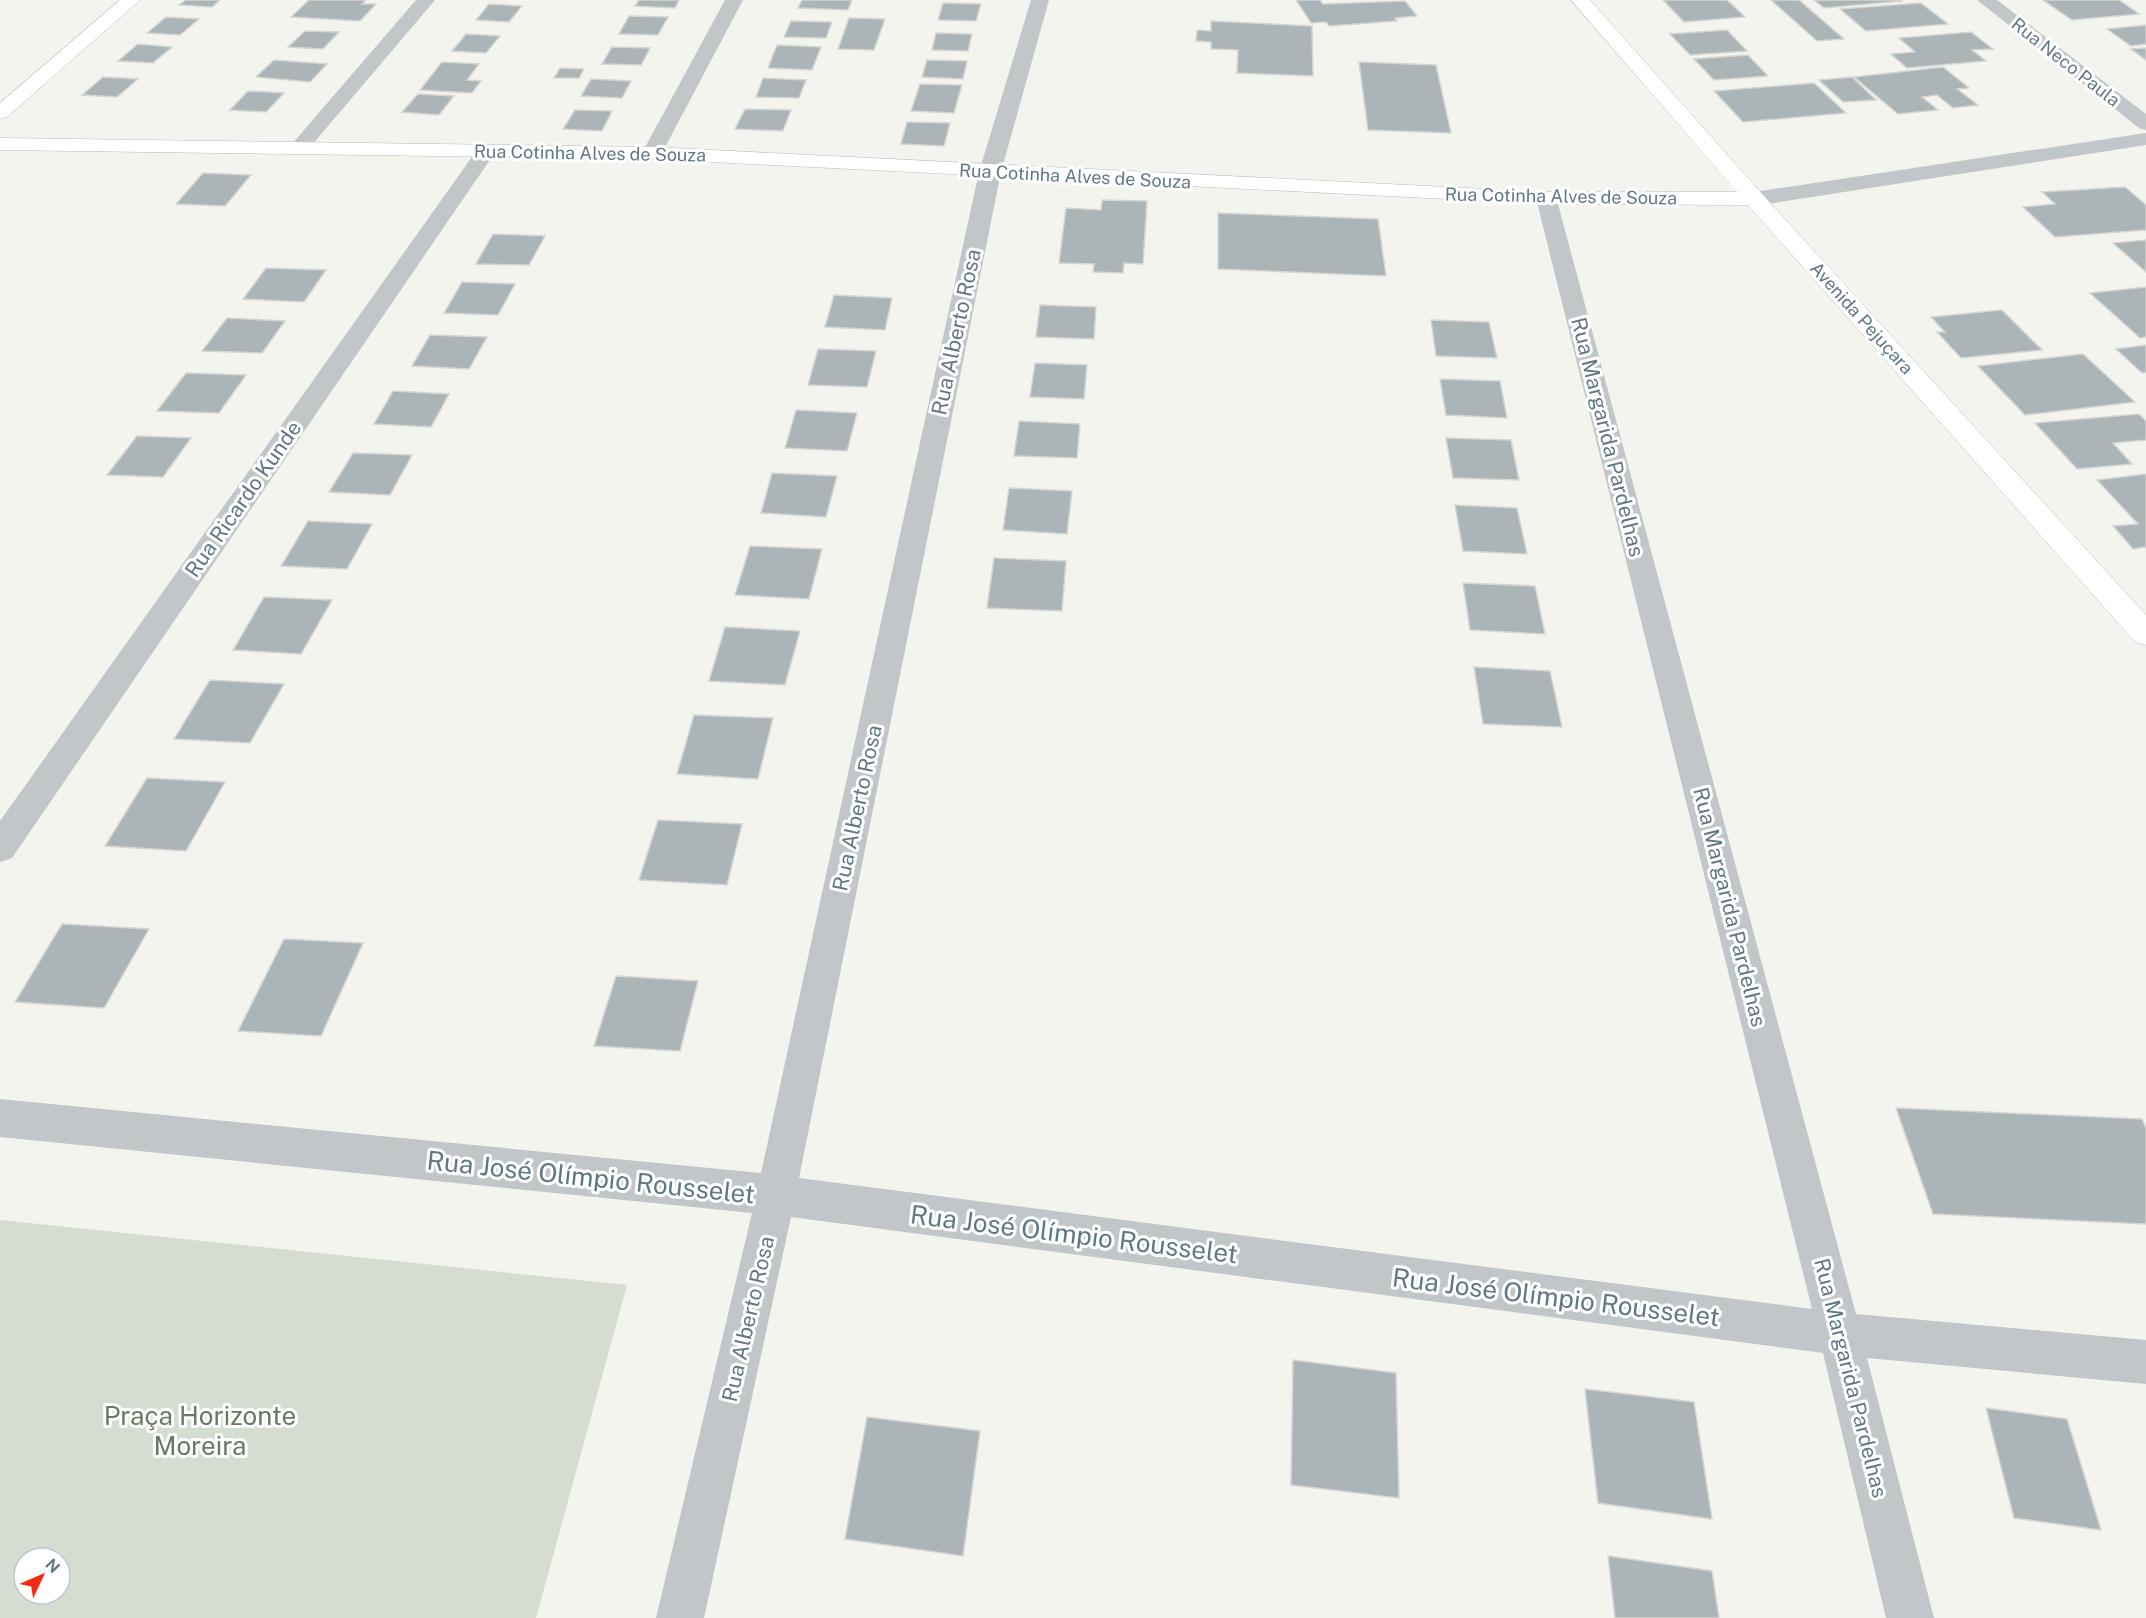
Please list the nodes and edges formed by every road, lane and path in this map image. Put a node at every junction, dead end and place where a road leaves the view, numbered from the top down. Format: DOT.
graph roads {
  1 [pos="131,0"];
  2 [pos="426,0"];
  3 [pos="734,0"];
  4 [pos="1040,0"];
  5 [pos="1580,0"];
  6 [pos="1986,0"];
  7 [pos="0,113"];
  8 [pos="2146,123"];
  9 [pos="2146,138"];
  10 [pos="0,144"];
  11 [pos="299,148"];
  12 [pos="486,151"];
  13 [pos="652,153"];
  14 [pos="990,172"];
  15 [pos="1547,198"];
  16 [pos="1754,199"];
  17 [pos="2146,634"];
  18 [pos="0,848"];
  19 [pos="0,1118"];
  20 [pos="776,1195"];
  21 [pos="1840,1334"];
  22 [pos="2146,1362"];
  23 [pos="680,1618"];
  24 [pos="1910,1618"];
  1 -- 7 [label="street"];
  2 -- 11 [label="street"];
  3 -- 13 [label="street"];
  4 -- 14 [label="street, Rua Alberto Rosa"];
  5 -- 16 [label="street, Avenida Pejuçara"];
  6 -- 8 [label="street, Rua Neco Paula"];
  9 -- 16 [label="street, Rua Cotinha Alves de Souza"];
  10 -- 11 [label="street, Rua Cotinha Alves de Souza"];
  11 -- 12 [label="street, Rua Cotinha Alves de Souza"];
  12 -- 13 [label="street, Rua Cotinha Alves de Souza"];
  12 -- 18 [label="street, Rua Ricardo Kunde"];
  13 -- 14 [label="street, Rua Cotinha Alves de Souza"];
  14 -- 15 [label="street, Rua Cotinha Alves de Souza"];
  14 -- 20 [label="street, Rua Alberto Rosa"];
  15 -- 16 [label="street, Rua Cotinha Alves de Souza"];
  15 -- 21 [label="street, Rua Margarida Pardelhas"];
  16 -- 17 [label="street, Avenida Pejuçara"];
  19 -- 20 [label="street, Rua José Olímpio Rousselet"];
  20 -- 21 [label="street, Rua José Olímpio Rousselet"];
  20 -- 23 [label="street, Rua Alberto Rosa"];
  21 -- 22 [label="street, Rua José Olímpio Rousselet"];
  21 -- 24 [label="street, Rua Margarida Pardelhas"];
}
